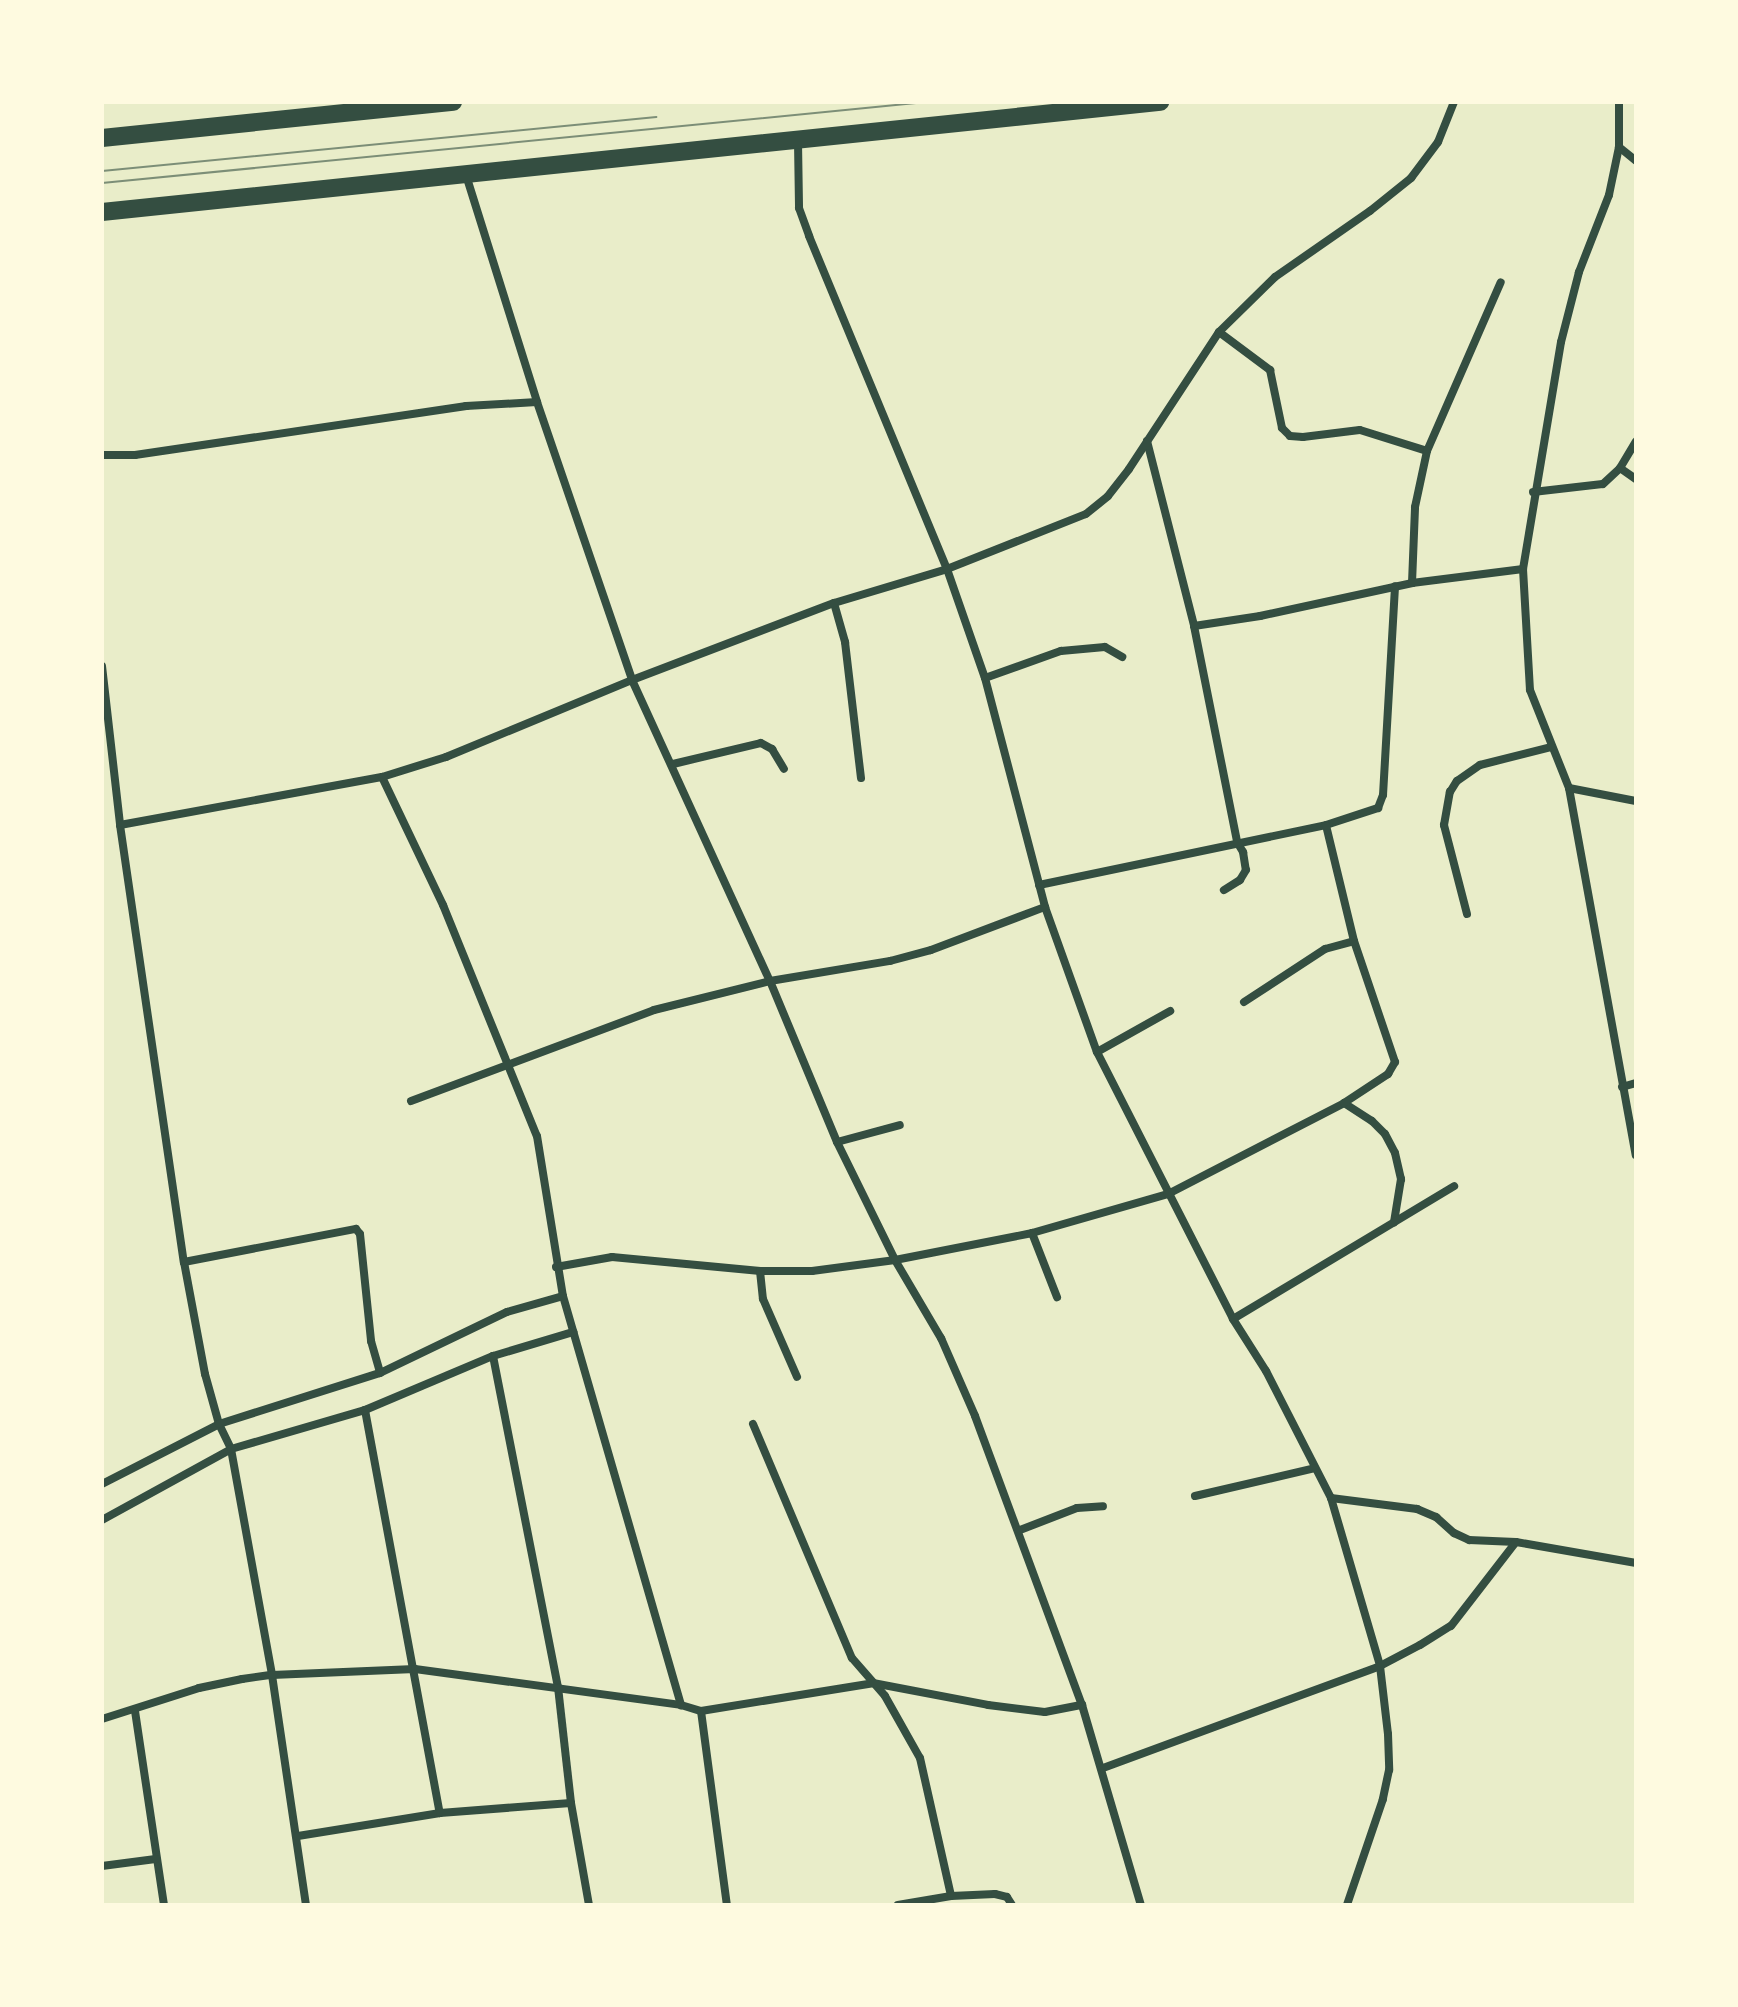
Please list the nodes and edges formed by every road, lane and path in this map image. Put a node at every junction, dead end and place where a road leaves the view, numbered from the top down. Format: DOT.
graph roads {
  1 [pos="453,102"];
  2 [pos="1160,102"];
  3 [pos="1454,102"];
  4 [pos="1619,102"];
  5 [pos="102,138"];
  6 [pos="798,142"];
  7 [pos="1619,147"];
  8 [pos="1636,161"];
  9 [pos="466,174"];
  10 [pos="102,212"];
  11 [pos="1501,282"];
  12 [pos="1219,332"];
  13 [pos="537,402"];
  14 [pos="1147,441"];
  15 [pos="1636,441"];
  16 [pos="1427,451"];
  17 [pos="102,455"];
  18 [pos="1620,468"];
  19 [pos="1636,479"];
  20 [pos="1533,492"];
  21 [pos="947,569"];
  22 [pos="1523,569"];
  23 [pos="1412,583"];
  24 [pos="1395,586"];
  25 [pos="834,603"];
  26 [pos="1194,626"];
  27 [pos="1122,657"];
  28 [pos="102,666"];
  29 [pos="985,678"];
  30 [pos="632,680"];
  31 [pos="1551,747"];
  32 [pos="673,764"];
  33 [pos="784,769"];
  34 [pos="382,777"];
  35 [pos="861,778"];
  36 [pos="1569,788"];
  37 [pos="1636,801"];
  38 [pos="120,825"];
  39 [pos="1326,825"];
  40 [pos="1237,842"];
  41 [pos="1039,885"];
  42 [pos="1224,890"];
  43 [pos="1045,907"];
  44 [pos="1467,914"];
  45 [pos="1354,941"];
  46 [pos="770,981"];
  47 [pos="1244,1002"];
  48 [pos="1170,1011"];
  49 [pos="1097,1052"];
  50 [pos="511,1066"];
  51 [pos="1636,1083"];
  52 [pos="1622,1087"];
  53 [pos="411,1101"];
  54 [pos="1344,1103"];
  55 [pos="900,1125"];
  56 [pos="837,1142"];
  57 [pos="1636,1155"];
  58 [pos="1454,1186"];
  59 [pos="1168,1194"];
  60 [pos="1394,1222"];
  61 [pos="1032,1233"];
  62 [pos="895,1260"];
  63 [pos="184,1262"];
  64 [pos="556,1267"];
  65 [pos="760,1271"];
  66 [pos="563,1296"];
  67 [pos="1057,1297"];
  68 [pos="1233,1319"];
  69 [pos="573,1332"];
  70 [pos="493,1356"];
  71 [pos="380,1373"];
  72 [pos="797,1377"];
  73 [pos="365,1410"];
  74 [pos="219,1424"];
  75 [pos="753,1424"];
  76 [pos="231,1449"];
  77 [pos="1315,1468"];
  78 [pos="102,1484"];
  79 [pos="1195,1496"];
  80 [pos="1331,1498"];
  81 [pos="1103,1506"];
  82 [pos="102,1520"];
  83 [pos="1020,1530"];
  84 [pos="1516,1542"];
  85 [pos="1636,1563"];
  86 [pos="1380,1666"];
  87 [pos="415,1669"];
  88 [pos="272,1675"];
  89 [pos="873,1683"];
  90 [pos="558,1687"];
  91 [pos="681,1705"];
  92 [pos="1082,1705"];
  93 [pos="135,1711"];
  94 [pos="701,1711"];
  95 [pos="102,1719"];
  96 [pos="1103,1768"];
  97 [pos="571,1803"];
  98 [pos="440,1813"];
  99 [pos="298,1836"];
  100 [pos="156,1859"];
  101 [pos="102,1866"];
  102 [pos="951,1896"];
  103 [pos="164,1905"];
  104 [pos="306,1905"];
  105 [pos="589,1905"];
  106 [pos="727,1905"];
  107 [pos="898,1905"];
  108 [pos="1012,1905"];
  109 [pos="1141,1905"];
  110 [pos="1347,1905"];
  1 -- 5 [label="main road"];
  2 -- 6 [label="main road"];
  3 -- 12 [label="street"];
  4 -- 7 [label="street"];
  6 -- 9 [label="main road"];
  6 -- 21 [label="street"];
  7 -- 8 [label="street"];
  7 -- 20 [label="street"];
  9 -- 10 [label="main road"];
  9 -- 13 [label="street"];
  11 -- 16 [label="street"];
  12 -- 14 [label="street"];
  12 -- 16 [label="street"];
  13 -- 17 [label="street"];
  13 -- 30 [label="street"];
  14 -- 21 [label="street"];
  14 -- 26 [label="street"];
  15 -- 18 [label="street"];
  16 -- 23 [label="street"];
  18 -- 19 [label="street"];
  18 -- 20 [label="street"];
  20 -- 22 [label="street"];
  21 -- 25 [label="street"];
  21 -- 29 [label="street"];
  22 -- 23 [label="street"];
  22 -- 31 [label="street"];
  23 -- 24 [label="street"];
  24 -- 26 [label="street"];
  24 -- 39 [label="street"];
  25 -- 30 [label="street"];
  25 -- 35 [label="street"];
  26 -- 40 [label="street"];
  27 -- 29 [label="street"];
  28 -- 38 [label="street"];
  29 -- 41 [label="street"];
  30 -- 32 [label="street"];
  30 -- 34 [label="street"];
  31 -- 36 [label="street"];
  31 -- 44 [label="street"];
  32 -- 33 [label="street"];
  32 -- 46 [label="street"];
  34 -- 38 [label="street"];
  34 -- 50 [label="street"];
  36 -- 37 [label="street"];
  36 -- 52 [label="street"];
  38 -- 63 [label="street"];
  39 -- 40 [label="street"];
  39 -- 45 [label="street"];
  40 -- 41 [label="street"];
  40 -- 42 [label="street"];
  41 -- 43 [label="street"];
  43 -- 46 [label="street"];
  43 -- 49 [label="street"];
  45 -- 47 [label="street"];
  45 -- 54 [label="street"];
  46 -- 50 [label="street"];
  46 -- 56 [label="street"];
  48 -- 49 [label="street"];
  49 -- 59 [label="street"];
  50 -- 53 [label="street"];
  50 -- 64 [label="street"];
  51 -- 52 [label="street"];
  52 -- 57 [label="street"];
  54 -- 59 [label="street"];
  54 -- 60 [label="street"];
  55 -- 56 [label="street"];
  56 -- 62 [label="street"];
  58 -- 60 [label="street"];
  59 -- 61 [label="street"];
  59 -- 68 [label="street"];
  60 -- 68 [label="street"];
  61 -- 62 [label="street"];
  61 -- 67 [label="street"];
  62 -- 65 [label="street"];
  62 -- 83 [label="street"];
  63 -- 71 [label="street"];
  63 -- 74 [label="street"];
  64 -- 65 [label="street"];
  64 -- 66 [label="street"];
  65 -- 72 [label="street"];
  66 -- 69 [label="street"];
  66 -- 71 [label="street"];
  68 -- 77 [label="street"];
  69 -- 70 [label="street"];
  69 -- 91 [label="street"];
  70 -- 73 [label="street"];
  70 -- 90 [label="street"];
  71 -- 74 [label="street"];
  73 -- 76 [label="street"];
  73 -- 87 [label="street"];
  74 -- 76 [label="street"];
  74 -- 78 [label="street"];
  75 -- 89 [label="street"];
  76 -- 82 [label="street"];
  76 -- 88 [label="street"];
  77 -- 79 [label="street"];
  77 -- 80 [label="street"];
  80 -- 84 [label="street"];
  80 -- 86 [label="street"];
  81 -- 83 [label="street"];
  83 -- 92 [label="street"];
  84 -- 85 [label="street"];
  84 -- 86 [label="street"];
  86 -- 96 [label="street"];
  86 -- 110 [label="street"];
  87 -- 88 [label="street"];
  87 -- 90 [label="street"];
  87 -- 98 [label="street"];
  88 -- 93 [label="street"];
  88 -- 99 [label="street"];
  89 -- 92 [label="street"];
  89 -- 94 [label="street"];
  89 -- 102 [label="street"];
  90 -- 91 [label="street"];
  90 -- 97 [label="street"];
  91 -- 94 [label="street"];
  92 -- 96 [label="street"];
  93 -- 95 [label="street"];
  93 -- 100 [label="street"];
  94 -- 106 [label="street"];
  96 -- 109 [label="street"];
  97 -- 98 [label="street"];
  97 -- 105 [label="street"];
  98 -- 99 [label="street"];
  99 -- 104 [label="street"];
  100 -- 101 [label="street"];
  100 -- 103 [label="street"];
  102 -- 107 [label="street"];
  102 -- 108 [label="street"];
}
